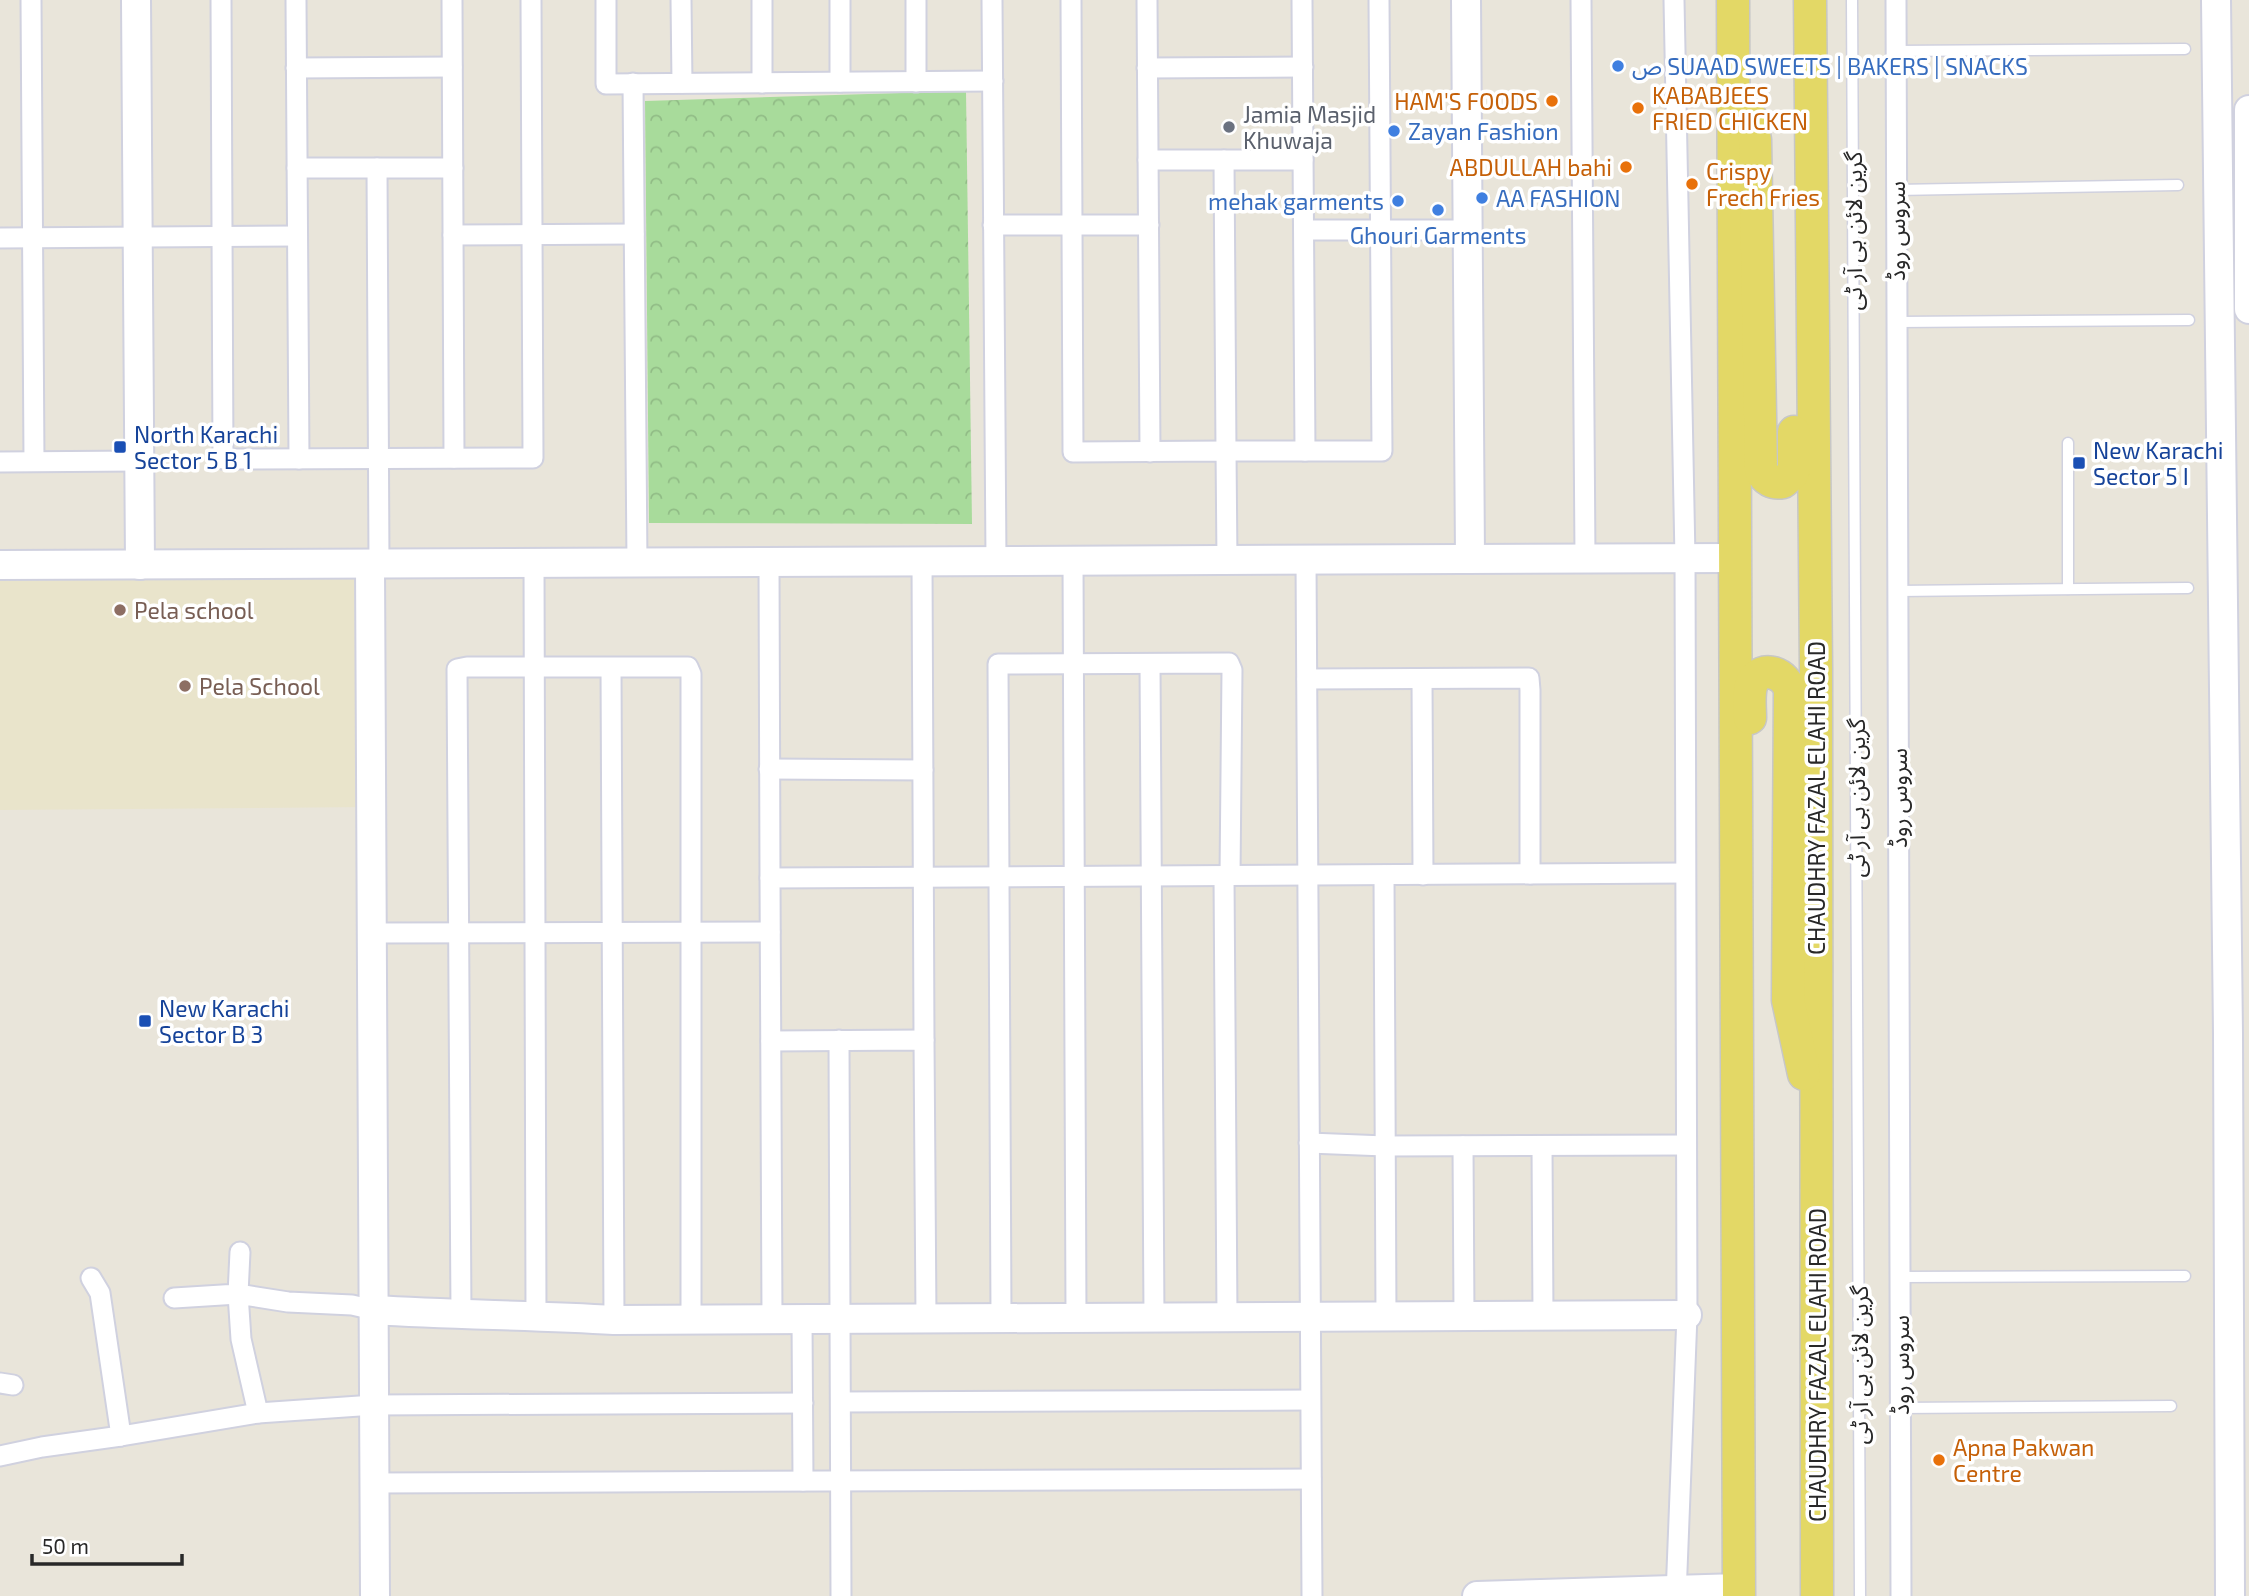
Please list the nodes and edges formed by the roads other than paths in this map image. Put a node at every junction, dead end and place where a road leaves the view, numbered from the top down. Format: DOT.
graph roads {
  1 [pos="31,0"];
  2 [pos="136,0"];
  3 [pos="221,0"];
  4 [pos="296,0"];
  5 [pos="452,0"];
  6 [pos="531,0"];
  7 [pos="606,0"];
  8 [pos="681,0"];
  9 [pos="762,0"];
  10 [pos="840,0"];
  11 [pos="916,0"];
  12 [pos="992,0"];
  13 [pos="1071,0"];
  14 [pos="1147,0"];
  15 [pos="1302,0"];
  16 [pos="1379,0"];
  17 [pos="1466,0"];
  18 [pos="1581,0"];
  19 [pos="1674,0"];
  20 [pos="1810,0"];
  21 [pos="1852,0"];
  22 [pos="1896,0"];
  23 [pos="2216,0"];
  24 [pos="1732,8"];
  25 [pos="1810,43"];
  26 [pos="2185,49"];
  27 [pos="1896,51"];
  28 [pos="1303,67"];
  29 [pos="296,68"];
  30 [pos="452,68"];
  31 [pos="1147,68"];
  32 [pos="993,81"];
  33 [pos="840,82"];
  34 [pos="916,82"];
  35 [pos="633,83"];
  36 [pos="682,83"];
  37 [pos="762,83"];
  38 [pos="2249,110"];
  39 [pos="1148,160"];
  40 [pos="1224,160"];
  41 [pos="1303,160"];
  42 [pos="297,168"];
  43 [pos="377,168"];
  44 [pos="453,168"];
  45 [pos="2179,185"];
  46 [pos="1896,190"];
  47 [pos="1072,224"];
  48 [pos="993,225"];
  49 [pos="1149,225"];
  50 [pos="1304,230"];
  51 [pos="1381,230"];
  52 [pos="1468,230"];
  53 [pos="634,234"];
  54 [pos="453,235"];
  55 [pos="532,235"];
  56 [pos="297,236"];
  57 [pos="138,237"];
  58 [pos="222,237"];
  59 [pos="0,238"];
  60 [pos="33,238"];
  61 [pos="2249,309"];
  62 [pos="2189,320"];
  63 [pos="1897,322"];
  64 [pos="2068,443"];
  65 [pos="1305,451"];
  66 [pos="1150,452"];
  67 [pos="1226,452"];
  68 [pos="378,458"];
  69 [pos="454,458"];
  70 [pos="299,459"];
  71 [pos="34,461"];
  72 [pos="139,461"];
  73 [pos="0,462"];
  74 [pos="1585,558"];
  75 [pos="1685,558"];
  76 [pos="1734,558"];
  77 [pos="1306,559"];
  78 [pos="1470,559"];
  79 [pos="1227,560"];
  80 [pos="922,561"];
  81 [pos="996,561"];
  82 [pos="1073,561"];
  83 [pos="637,562"];
  84 [pos="769,562"];
  85 [pos="534,563"];
  86 [pos="375,564"];
  87 [pos="0,565"];
  88 [pos="140,565"];
  89 [pos="2188,588"];
  90 [pos="2068,589"];
  91 [pos="1898,590"];
  92 [pos="1073,664"];
  93 [pos="1150,664"];
  94 [pos="534,668"];
  95 [pos="611,668"];
  96 [pos="1422,678"];
  97 [pos="1307,679"];
  98 [pos="769,769"];
  99 [pos="923,770"];
  100 [pos="1685,873"];
  101 [pos="1530,874"];
  102 [pos="1308,875"];
  103 [pos="1384,875"];
  104 [pos="1423,875"];
  105 [pos="999,876"];
  106 [pos="1074,876"];
  107 [pos="1151,876"];
  108 [pos="1227,876"];
  109 [pos="770,877"];
  110 [pos="923,877"];
  111 [pos="612,932"];
  112 [pos="689,932"];
  113 [pos="770,932"];
  114 [pos="372,933"];
  115 [pos="458,933"];
  116 [pos="535,933"];
  117 [pos="2239,1035"];
  118 [pos="839,1040"];
  119 [pos="925,1040"];
  120 [pos="771,1041"];
  121 [pos="1737,1051"];
  122 [pos="1817,1133"];
  123 [pos="1309,1143"];
  124 [pos="1686,1145"];
  125 [pos="1385,1146"];
  126 [pos="1463,1146"];
  127 [pos="1542,1146"];
  128 [pos="240,1252"];
  129 [pos="2185,1276"];
  130 [pos="1900,1277"];
  131 [pos="91,1278"];
  132 [pos="238,1294"];
  133 [pos="174,1298"];
  134 [pos="374,1310"];
  135 [pos="461,1315"];
  136 [pos="536,1315"];
  137 [pos="1687,1315"];
  138 [pos="1464,1316"];
  139 [pos="1543,1316"];
  140 [pos="1227,1317"];
  141 [pos="1310,1317"];
  142 [pos="1386,1317"];
  143 [pos="1002,1318"];
  144 [pos="1076,1318"];
  145 [pos="1154,1318"];
  146 [pos="772,1319"];
  147 [pos="802,1319"];
  148 [pos="840,1319"];
  149 [pos="926,1319"];
  150 [pos="614,1320"];
  151 [pos="691,1320"];
  152 [pos="1310,1400"];
  153 [pos="841,1402"];
  154 [pos="803,1403"];
  155 [pos="374,1405"];
  156 [pos="2171,1406"];
  157 [pos="1900,1408"];
  158 [pos="258,1413"];
  159 [pos="121,1436"];
  160 [pos="0,1456"];
  161 [pos="1311,1479"];
  162 [pos="803,1481"];
  163 [pos="841,1481"];
  164 [pos="374,1483"];
  165 [pos="1739,1592"];
  166 [pos="1676,1594"];
  167 [pos="375,1596"];
  168 [pos="841,1596"];
  169 [pos="1312,1596"];
  170 [pos="1477,1596"];
  171 [pos="1817,1596"];
  172 [pos="1860,1596"];
  173 [pos="1901,1596"];
  174 [pos="2230,1596"];
  1 -- 60 [label="street"];
  2 -- 57 [label="street"];
  3 -- 58 [label="street"];
  4 -- 29 [label="street"];
  5 -- 30 [label="street"];
  6 -- 55 [label="street"];
  7 -- 35 [label="street"];
  8 -- 36 [label="street"];
  9 -- 37 [label="street"];
  10 -- 33 [label="street"];
  11 -- 34 [label="street"];
  12 -- 32 [label="street"];
  13 -- 47 [label="street"];
  14 -- 31 [label="street"];
  15 -- 28 [label="street"];
  16 -- 51 [label="street"];
  17 -- 52 [label="street"];
  18 -- 74 [label="street"];
  19 -- 75 [label="street"];
  20 -- 25 [label="main road, CHAUDHRY FAZAL ELAHI ROAD"];
  21 -- 172 [label="lane, گرین لائن بی آر ٹی"];
  22 -- 27 [label="street, سروس روڈ"];
  23 -- 117 [label="street"];
  24 -- 25 [label="main road"];
  24 -- 76 [label="main road"];
  25 -- 122 [label="main road, CHAUDHRY FAZAL ELAHI ROAD"];
  26 -- 27 [label="lane"];
  27 -- 46 [label="street, سروس روڈ"];
  28 -- 31 [label="street"];
  28 -- 41 [label="street"];
  29 -- 30 [label="street"];
  29 -- 42 [label="street"];
  30 -- 44 [label="street"];
  31 -- 39 [label="street"];
  32 -- 34 [label="street"];
  32 -- 48 [label="street"];
  33 -- 34 [label="street"];
  33 -- 37 [label="street"];
  35 -- 36 [label="street"];
  35 -- 53 [label="street"];
  36 -- 37 [label="street"];
  38 -- 61 [label="street"];
  39 -- 40 [label="street"];
  39 -- 49 [label="street"];
  40 -- 41 [label="street"];
  40 -- 67 [label="street"];
  41 -- 50 [label="street"];
  42 -- 43 [label="street"];
  42 -- 56 [label="street"];
  43 -- 44 [label="street"];
  43 -- 68 [label="street"];
  44 -- 54 [label="street"];
  45 -- 46 [label="lane"];
  46 -- 63 [label="street, سروس روڈ"];
  47 -- 48 [label="street"];
  47 -- 49 [label="street"];
  47 -- 66 [label="street"];
  48 -- 81 [label="street"];
  49 -- 66 [label="street"];
  50 -- 51 [label="street"];
  50 -- 65 [label="street"];
  51 -- 52 [label="street"];
  51 -- 65 [label="street"];
  52 -- 78 [label="street"];
  53 -- 55 [label="street"];
  53 -- 83 [label="street"];
  54 -- 55 [label="street"];
  54 -- 69 [label="street"];
  55 -- 69 [label="street"];
  56 -- 58 [label="street"];
  56 -- 70 [label="street"];
  57 -- 58 [label="street"];
  57 -- 60 [label="street"];
  57 -- 72 [label="street"];
  58 -- 70 [label="street"];
  59 -- 60 [label="street"];
  60 -- 71 [label="street"];
  62 -- 63 [label="lane"];
  63 -- 91 [label="street, سروس روڈ"];
  64 -- 90 [label="lane"];
  65 -- 67 [label="street"];
  66 -- 67 [label="street"];
  67 -- 79 [label="street"];
  68 -- 69 [label="street"];
  68 -- 70 [label="street"];
  68 -- 86 [label="street"];
  71 -- 72 [label="street"];
  71 -- 73 [label="street"];
  72 -- 88 [label="street"];
  74 -- 75 [label="street"];
  74 -- 78 [label="street"];
  75 -- 76 [label="street"];
  75 -- 100 [label="street"];
  76 -- 121 [label="main road"];
  77 -- 78 [label="street"];
  77 -- 79 [label="street"];
  77 -- 97 [label="street"];
  79 -- 82 [label="street"];
  80 -- 81 [label="street"];
  80 -- 84 [label="street"];
  80 -- 99 [label="street"];
  81 -- 82 [label="street"];
  82 -- 92 [label="street"];
  83 -- 84 [label="street"];
  83 -- 85 [label="street"];
  84 -- 98 [label="street"];
  85 -- 86 [label="street"];
  85 -- 94 [label="street"];
  86 -- 88 [label="street"];
  86 -- 114 [label="street"];
  87 -- 88 [label="street"];
  89 -- 90 [label="lane"];
  90 -- 91 [label="lane"];
  91 -- 130 [label="street, سروس روڈ"];
  92 -- 93 [label="street"];
  92 -- 105 [label="street"];
  92 -- 106 [label="street"];
  93 -- 107 [label="street"];
  93 -- 108 [label="street"];
  94 -- 95 [label="street"];
  94 -- 115 [label="street"];
  94 -- 116 [label="street"];
  95 -- 111 [label="street"];
  95 -- 112 [label="street"];
  96 -- 97 [label="street"];
  96 -- 101 [label="street"];
  96 -- 104 [label="street"];
  97 -- 102 [label="street"];
  98 -- 99 [label="street"];
  98 -- 109 [label="street"];
  99 -- 110 [label="street"];
  100 -- 101 [label="street"];
  100 -- 124 [label="street"];
  101 -- 104 [label="street"];
  102 -- 103 [label="street"];
  102 -- 108 [label="street"];
  102 -- 123 [label="street"];
  103 -- 104 [label="street"];
  103 -- 125 [label="street"];
  105 -- 106 [label="street"];
  105 -- 110 [label="street"];
  105 -- 143 [label="street"];
  106 -- 107 [label="street"];
  106 -- 144 [label="street"];
  107 -- 108 [label="street"];
  107 -- 145 [label="street"];
  108 -- 140 [label="street"];
  109 -- 110 [label="street"];
  109 -- 113 [label="street"];
  110 -- 119 [label="street"];
  111 -- 112 [label="street"];
  111 -- 116 [label="street"];
  111 -- 150 [label="street"];
  112 -- 113 [label="street"];
  112 -- 151 [label="street"];
  113 -- 120 [label="street"];
  114 -- 115 [label="street"];
  114 -- 134 [label="street"];
  115 -- 116 [label="street"];
  115 -- 135 [label="street"];
  116 -- 136 [label="street"];
  117 -- 174 [label="street"];
  118 -- 119 [label="street"];
  118 -- 120 [label="street"];
  118 -- 148 [label="street"];
  119 -- 149 [label="street"];
  120 -- 146 [label="street"];
  121 -- 122 [label="main road"];
  121 -- 165 [label="main road"];
  122 -- 171 [label="main road, CHAUDHRY FAZAL ELAHI ROAD"];
  123 -- 125 [label="street"];
  123 -- 141 [label="street"];
  124 -- 127 [label="street"];
  124 -- 137 [label="street"];
  125 -- 126 [label="street"];
  125 -- 142 [label="street"];
  126 -- 127 [label="street"];
  126 -- 138 [label="street"];
  127 -- 139 [label="street"];
  128 -- 132 [label="street"];
  129 -- 130 [label="lane"];
  130 -- 157 [label="street, سروس روڈ"];
  131 -- 159 [label="street"];
  132 -- 133 [label="street"];
  132 -- 134 [label="street"];
  132 -- 158 [label="street"];
  134 -- 135 [label="street"];
  134 -- 155 [label="street"];
  135 -- 136 [label="street"];
  136 -- 150 [label="street"];
  137 -- 139 [label="street"];
  137 -- 166 [label="street"];
  138 -- 139 [label="street"];
  138 -- 142 [label="street"];
  140 -- 141 [label="street"];
  140 -- 145 [label="street"];
  141 -- 142 [label="street"];
  141 -- 152 [label="street"];
  143 -- 144 [label="street"];
  143 -- 149 [label="street"];
  144 -- 145 [label="street"];
  146 -- 147 [label="street"];
  146 -- 151 [label="street"];
  147 -- 148 [label="street"];
  147 -- 154 [label="street"];
  148 -- 149 [label="street"];
  148 -- 153 [label="street"];
  150 -- 151 [label="street"];
  152 -- 153 [label="street"];
  152 -- 161 [label="street"];
  153 -- 163 [label="street"];
  154 -- 155 [label="street"];
  154 -- 162 [label="street"];
  155 -- 158 [label="street"];
  155 -- 164 [label="street"];
  156 -- 157 [label="lane"];
  157 -- 173 [label="street, سروس روڈ"];
  158 -- 159 [label="street"];
  159 -- 160 [label="street"];
  161 -- 163 [label="street"];
  161 -- 169 [label="street"];
  162 -- 163 [label="street"];
  162 -- 164 [label="street"];
  163 -- 168 [label="street"];
  164 -- 167 [label="street"];
  165 -- 166 [label="street"];
  166 -- 170 [label="street"];
}
